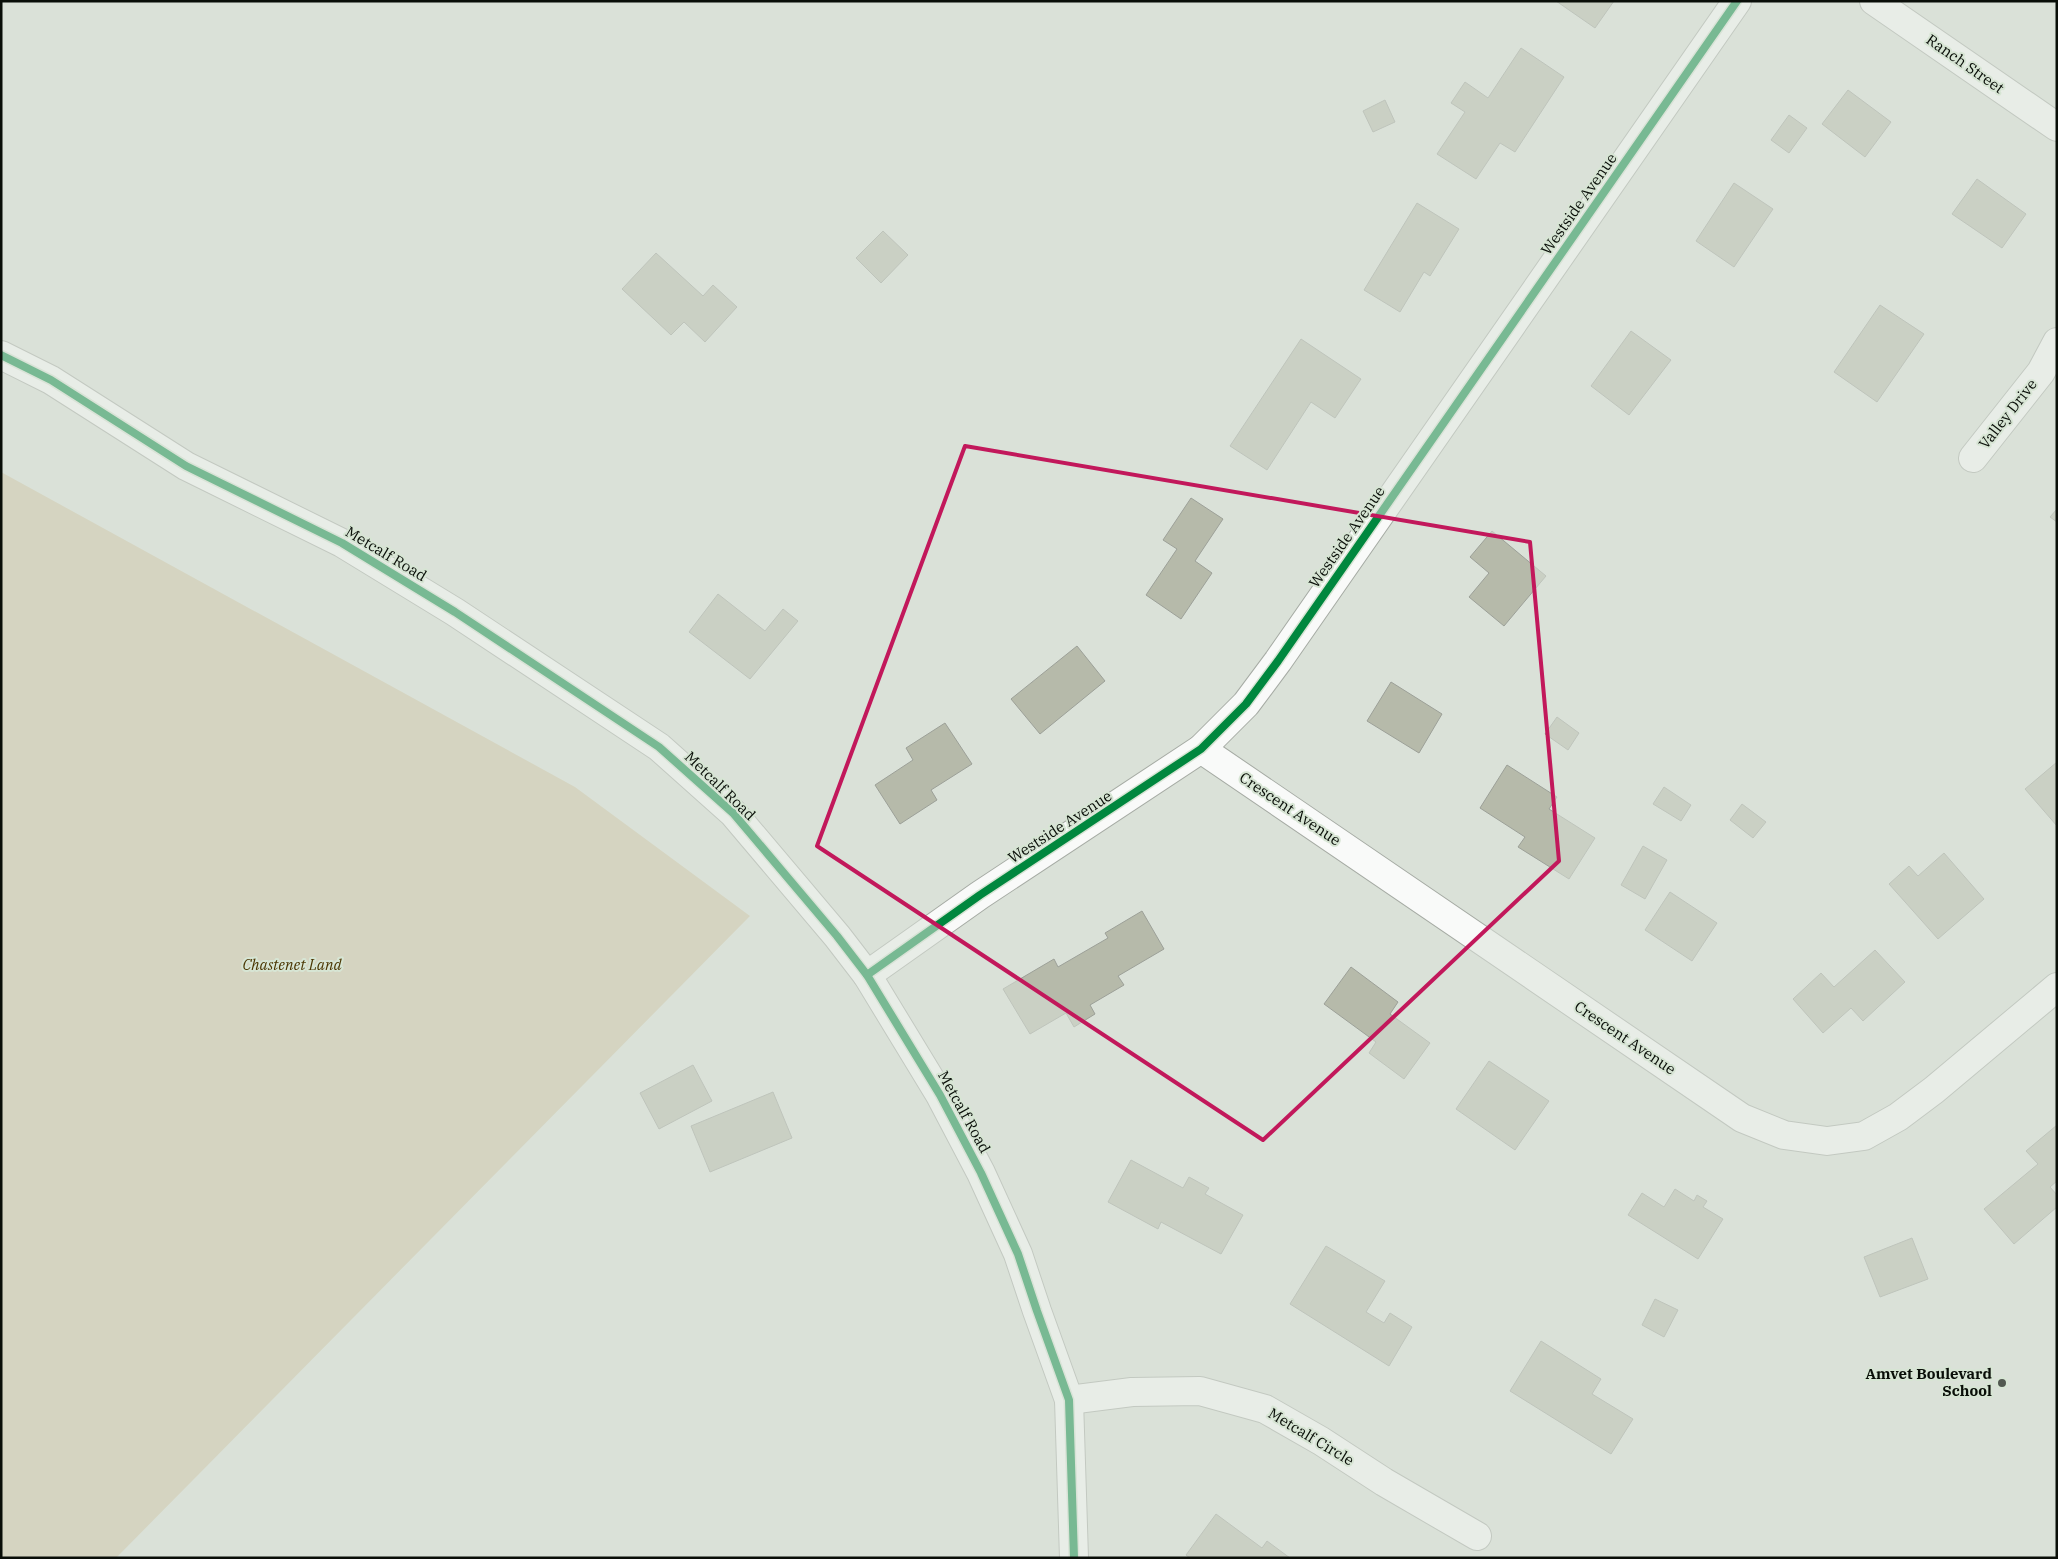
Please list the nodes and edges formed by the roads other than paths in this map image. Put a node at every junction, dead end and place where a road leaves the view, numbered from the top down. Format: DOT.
graph roads {
  1 [pos="1737,1"];
  2 [pos="1874,1"];
  3 [pos="2057,128"];
  4 [pos="2057,342"];
  5 [pos="1,355"];
  6 [pos="1973,458"];
  7 [pos="1201,749"];
  8 [pos="867,975"];
  9 [pos="2057,987"];
  10 [pos="1069,1400"];
  11 [pos="1477,1536"];
  12 [pos="1074,1558"];
  1 -- 7 [label="street, Westside Avenue"];
  2 -- 3 [label="street, Ranch Street"];
  4 -- 6 [label="street, Valley Drive"];
  5 -- 8 [label="street, Metcalf Road"];
  7 -- 8 [label="street, Westside Avenue"];
  7 -- 9 [label="street, Crescent Avenue"];
  8 -- 10 [label="street, Metcalf Road"];
  10 -- 11 [label="street, Metcalf Circle"];
  10 -- 12 [label="street, Metcalf Road"];
}
